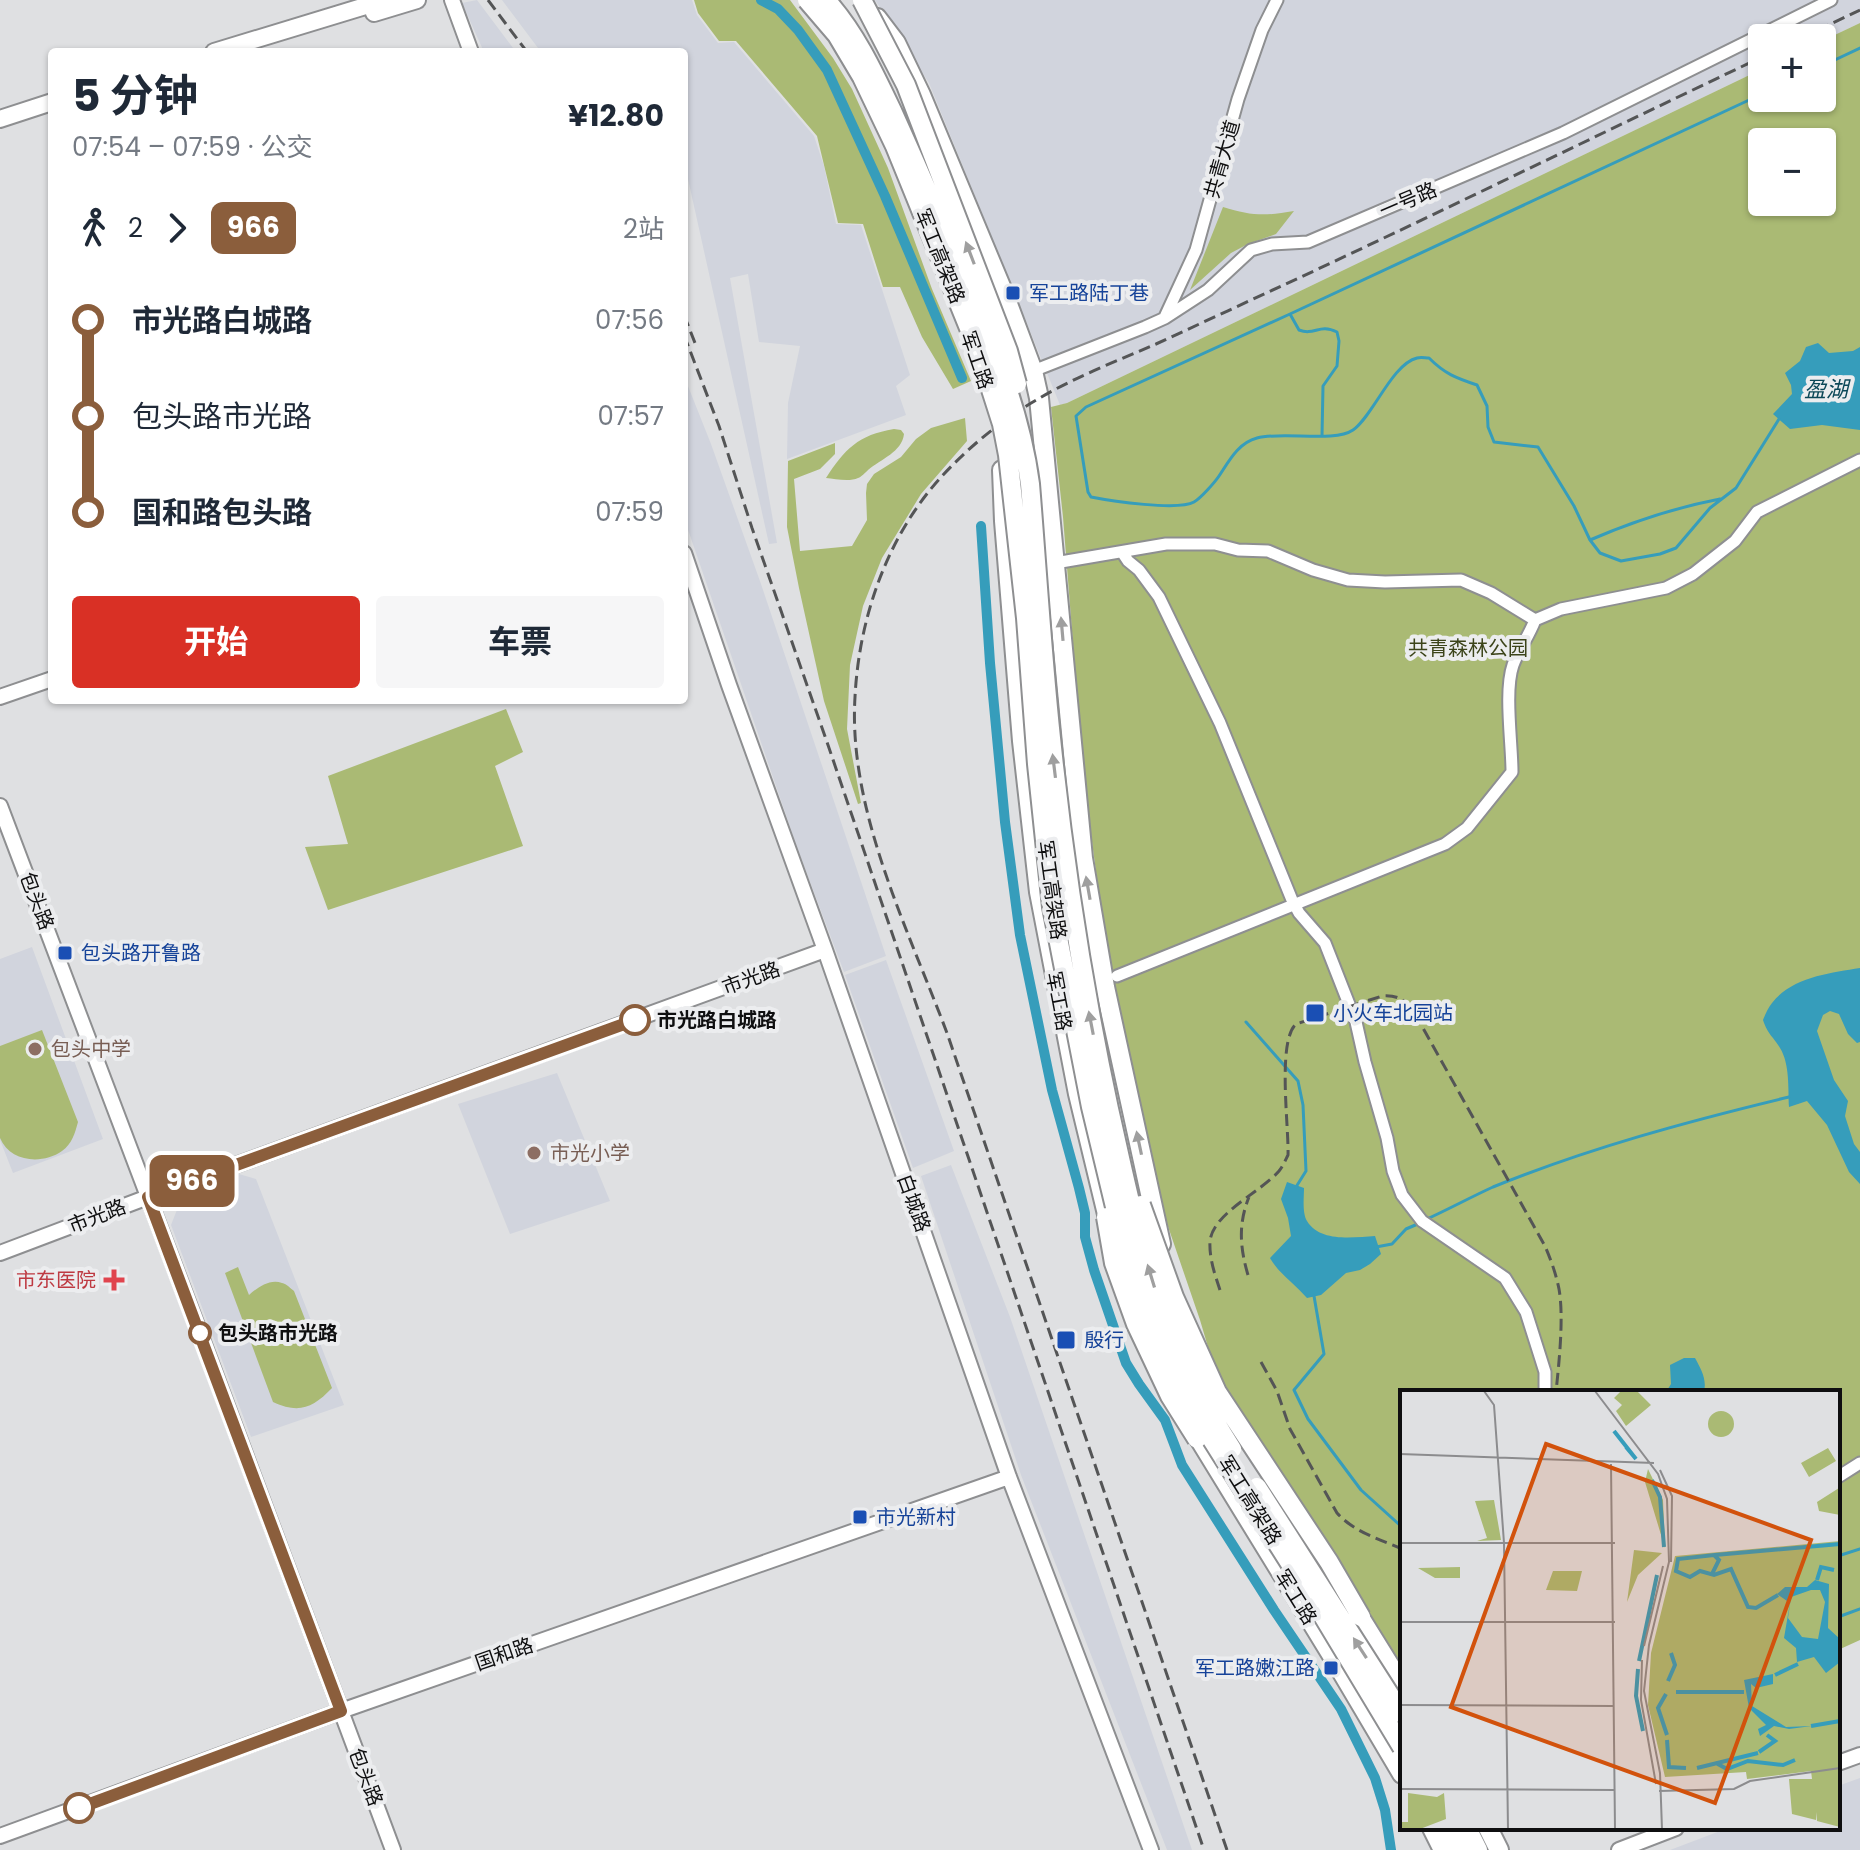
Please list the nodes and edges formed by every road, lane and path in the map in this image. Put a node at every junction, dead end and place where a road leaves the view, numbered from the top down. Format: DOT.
graph roads {
  1 [pos="385,0"];
  2 [pos="417,0"];
  3 [pos="452,0"];
  4 [pos="808,0"];
  5 [pos="826,0"];
  6 [pos="862,0"];
  7 [pos="1277,0"];
  8 [pos="1831,0"];
  9 [pos="227,48"];
  10 [pos="263,48"];
  11 [pos="470,48"];
  12 [pos="48,103"];
  13 [pos="48,113"];
  14 [pos="0,119"];
  15 [pos="0,128"];
  16 [pos="1165,318"];
  17 [pos="1033,371"];
  18 [pos="986,385"];
  19 [pos="1860,460"];
  20 [pos="1027,462"];
  21 [pos="1122,552"];
  22 [pos="1055,563"];
  23 [pos="688,565"];
  24 [pos="1535,620"];
  25 [pos="48,680"];
  26 [pos="0,697"];
  27 [pos="0,806"];
  28 [pos="1295,906"];
  29 [pos="825,950"];
  30 [pos="1117,976"];
  31 [pos="1091,1107"];
  32 [pos="1116,1141"];
  33 [pos="148,1197"];
  34 [pos="0,1253"];
  35 [pos="1545,1390"];
  36 [pos="1860,1463"];
  37 [pos="1840,1476"];
  38 [pos="1009,1477"];
  39 [pos="1361,1617"];
  40 [pos="1320,1636"];
  41 [pos="1400,1682"];
  42 [pos="341,1711"];
  43 [pos="1400,1711"];
  44 [pos="1400,1744"];
  45 [pos="1860,1755"];
  46 [pos="1840,1762"];
  47 [pos="1400,1771"];
  48 [pos="1433,1830"];
  49 [pos="1450,1830"];
  50 [pos="1468,1830"];
  51 [pos="1489,1830"];
  52 [pos="1671,1830"];
  53 [pos="0,1836"];
  54 [pos="393,1850"];
  55 [pos="1151,1850"];
  56 [pos="1443,1850"];
  57 [pos="1460,1850"];
  58 [pos="1478,1850"];
  59 [pos="1499,1850"];
  60 [pos="1619,1850"];
  1 -- 9 [label="main road"];
  2 -- 10 [label="main road"];
  3 -- 11 [label="street"];
  4 -- 18 [label="main road, 军工路"];
  4 -- 31 [label="main road, 军工高架路, bridge"];
  5 -- 20 [label="main road, 军工高架路, bridge"];
  6 -- 17 [label="main road, 军工路"];
  20 -- 6 [label="main road, one-way, bridge"];
  7 -- 16 [label="street, 共青大道"];
  8 -- 16 [label="street, 一号路"];
  12 -- 14 [label="main road"];
  13 -- 15 [label="main road"];
  16 -- 17 [label="street, 一号路"];
  17 -- 18 [label="street, 一号路"];
  17 -- 22 [label="main road, 军工路"];
  18 -- 40 [label="main road, 军工路"];
  19 -- 24 [label="street"];
  32 -- 20 [label="main road, 军工高架路, one-way, bridge"];
  21 -- 22 [label="street"];
  21 -- 24 [label="street"];
  21 -- 28 [label="street"];
  39 -- 22 [label="main road, 军工路, one-way"];
  23 -- 29 [label="street, 白城路"];
  24 -- 28 [label="street"];
  25 -- 26 [label="street"];
  27 -- 33 [label="street, 包头路"];
  28 -- 30 [label="street"];
  28 -- 35 [label="street"];
  29 -- 33 [label="street, 市光路"];
  29 -- 38 [label="street, 白城路"];
  31 -- 40 [label="main road, bridge"];
  31 -- 44 [label="main road, 军工高架路, bridge"];
  32 -- 39 [label="main road, bridge"];
  43 -- 32 [label="main road, 军工高架路, one-way, bridge"];
  33 -- 34 [label="street, 市光路"];
  33 -- 42 [label="street, 包头路"];
  36 -- 37 [label="street"];
  38 -- 42 [label="street, 国和路"];
  38 -- 55 [label="street, 白城路"];
  39 -- 41 [label="main road, 军工路"];
  40 -- 47 [label="main road, 军工路"];
  42 -- 53 [label="street, 国和路"];
  42 -- 54 [label="street, 包头路"];
  45 -- 46 [label="street"];
  48 -- 56 [label="main road"];
  49 -- 57 [label="main road"];
  50 -- 58 [label="main road"];
  51 -- 59 [label="main road"];
  52 -- 60 [label="street"];
}
